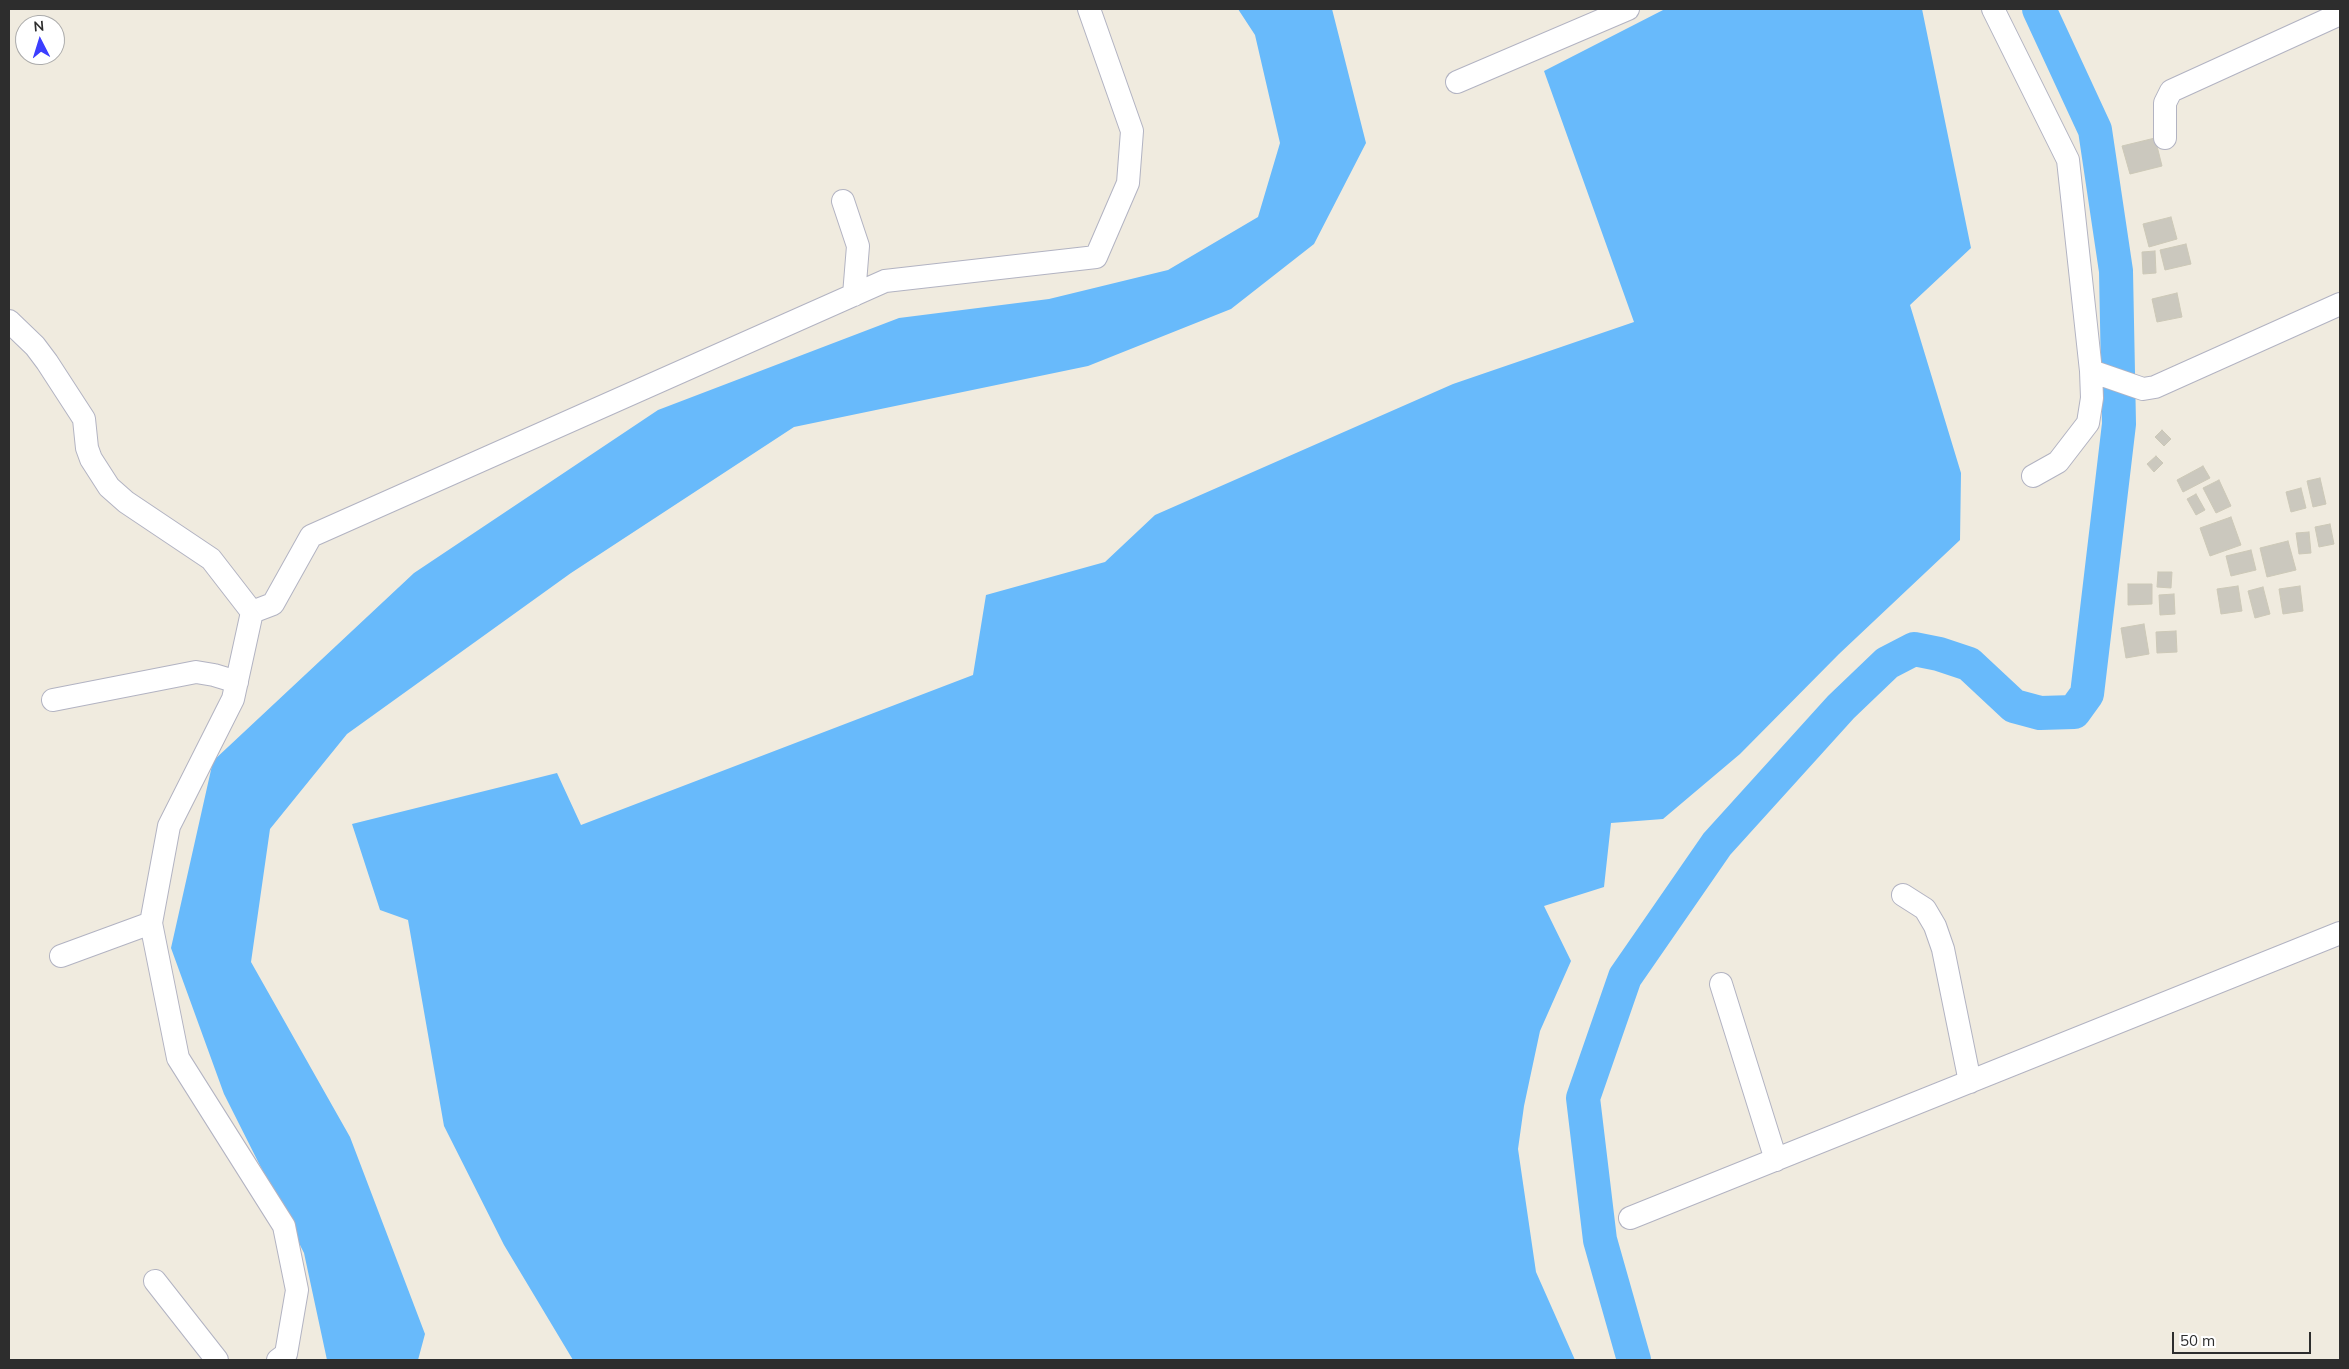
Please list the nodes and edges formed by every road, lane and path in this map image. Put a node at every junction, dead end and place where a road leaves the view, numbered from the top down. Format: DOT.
graph roads {
  1 [pos="1089,9"];
  2 [pos="1628,9"];
  3 [pos="1994,9"];
  4 [pos="2340,14"];
  5 [pos="1457,82"];
  6 [pos="2165,138"];
  7 [pos="843,200"];
  8 [pos="854,295"];
  9 [pos="2340,304"];
  10 [pos="9,321"];
  11 [pos="2101,375"];
  12 [pos="2033,476"];
  13 [pos="252,612"];
  14 [pos="237,682"];
  15 [pos="53,700"];
  16 [pos="1903,895"];
  17 [pos="151,923"];
  18 [pos="2340,933"];
  19 [pos="61,956"];
  20 [pos="1721,984"];
  21 [pos="1970,1082"];
  22 [pos="1776,1160"];
  23 [pos="1630,1218"];
  24 [pos="155,1281"];
  25 [pos="217,1360"];
  26 [pos="278,1360"];
  1 -- 8 [label="street"];
  2 -- 5 [label="street"];
  3 -- 11 [label="street"];
  4 -- 6 [label="street"];
  7 -- 8 [label="street"];
  8 -- 13 [label="street"];
  9 -- 11 [label="street"];
  10 -- 13 [label="street"];
  11 -- 12 [label="street"];
  13 -- 14 [label="street"];
  14 -- 15 [label="street"];
  14 -- 17 [label="street"];
  16 -- 21 [label="street"];
  17 -- 19 [label="street"];
  17 -- 26 [label="street"];
  18 -- 21 [label="street"];
  20 -- 22 [label="street"];
  21 -- 22 [label="street"];
  22 -- 23 [label="street"];
  24 -- 25 [label="street"];
}
